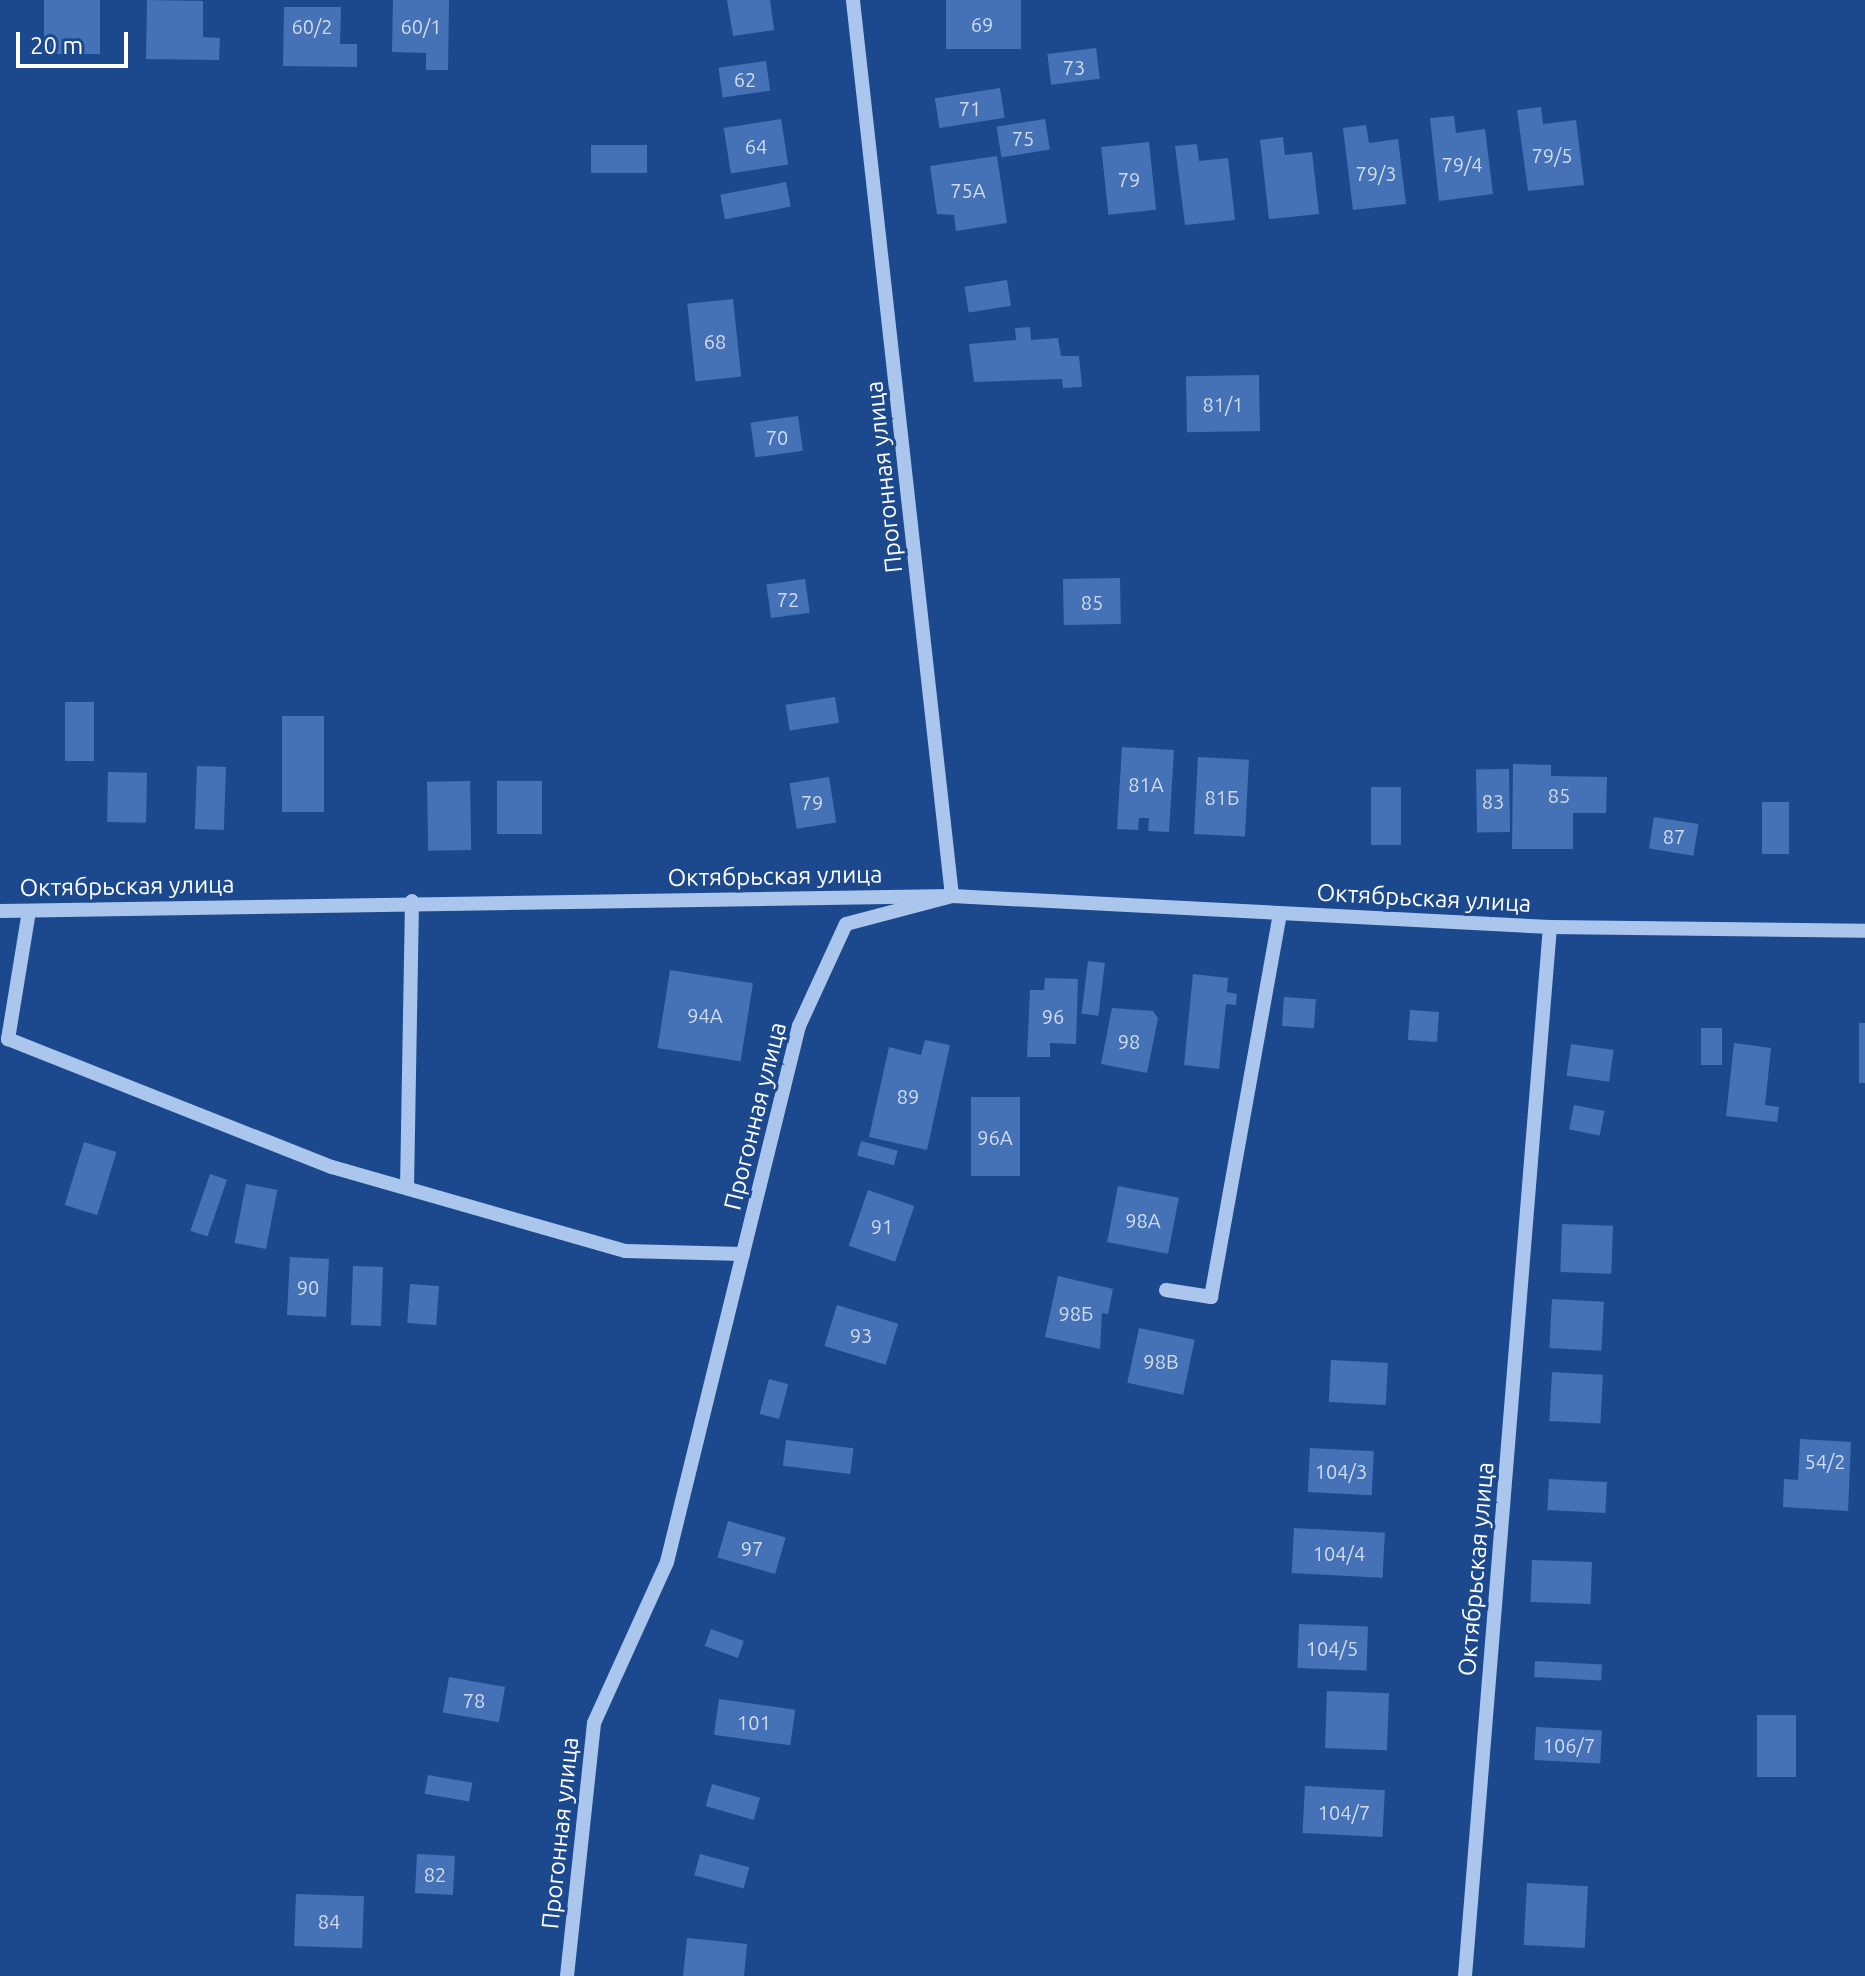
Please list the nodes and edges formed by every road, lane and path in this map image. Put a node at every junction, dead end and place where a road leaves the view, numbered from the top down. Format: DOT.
graph roads {
  1 [pos="853,0"];
  2 [pos="952,896"];
  3 [pos="412,901"];
  4 [pos="0,911"];
  5 [pos="29,911"];
  6 [pos="1280,913"];
  7 [pos="1550,927"];
  8 [pos="1865,931"];
  9 [pos="4,1038"];
  10 [pos="407,1188"];
  11 [pos="743,1254"];
  12 [pos="1166,1290"];
  13 [pos="567,1976"];
  14 [pos="1465,1976"];
  1 -- 2 [label="street, Прогонная улица"];
  2 -- 3 [label="street, Октябрьская улица"];
  2 -- 6 [label="street, Октябрьская улица"];
  2 -- 11 [label="street, Прогонная улица"];
  3 -- 5 [label="street, Октябрьская улица"];
  3 -- 10 [label="street"];
  4 -- 5 [label="street, Октябрьская улица"];
  5 -- 9 [label="street"];
  6 -- 7 [label="street, Октябрьская улица"];
  6 -- 12 [label="street"];
  7 -- 8 [label="street, Октябрьская улица"];
  7 -- 14 [label="street, Октябрьская улица"];
  9 -- 10 [label="street"];
  10 -- 11 [label="street"];
  11 -- 13 [label="street, Прогонная улица"];
}
